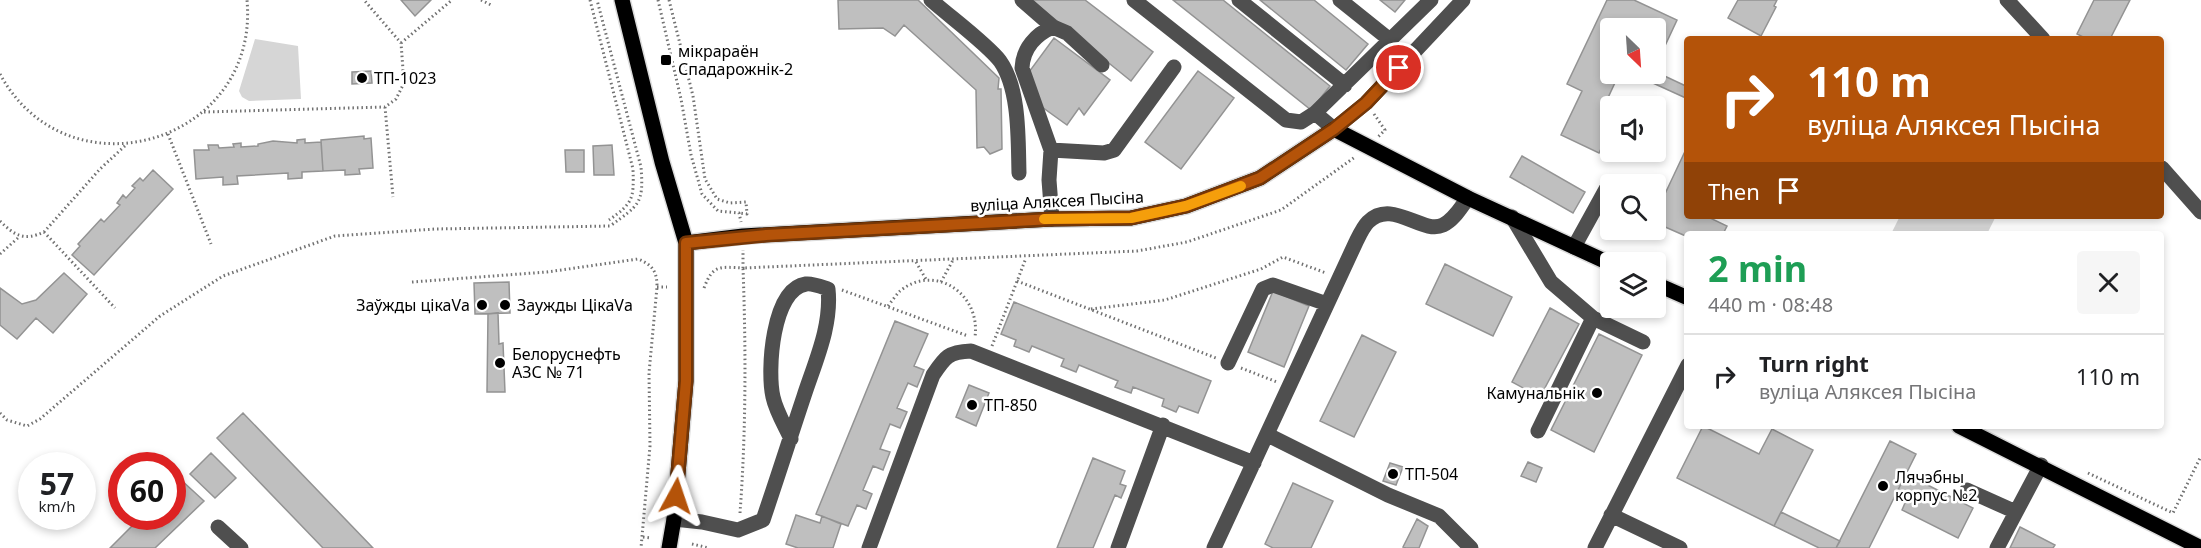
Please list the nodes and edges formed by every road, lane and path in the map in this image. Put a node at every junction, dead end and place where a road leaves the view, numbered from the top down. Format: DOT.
graph roads {
  1 [pos="247,0"];
  2 [pos="364,0"];
  3 [pos="452,0"];
  4 [pos="481,0"];
  5 [pos="590,0"];
  6 [pos="597,0"];
  7 [pos="622,0"];
  8 [pos="658,0"];
  9 [pos="669,0"];
  10 [pos="931,0"];
  11 [pos="1022,0"];
  12 [pos="1134,0"];
  13 [pos="1239,0"];
  14 [pos="1340,0"];
  15 [pos="1431,0"];
  16 [pos="1463,0"];
  17 [pos="2007,0"];
  18 [pos="491,5"];
  19 [pos="1053,27"];
  20 [pos="2040,36"];
  21 [pos="1390,40"];
  22 [pos="401,43"];
  23 [pos="1102,65"];
  24 [pos="1174,67"];
  25 [pos="0,74"];
  26 [pos="1344,85"];
  27 [pos="385,107"];
  28 [pos="202,112"];
  29 [pos="1315,113"];
  30 [pos="1334,129"];
  31 [pos="168,134"];
  32 [pos="128,144"];
  33 [pos="1370,146"];
  34 [pos="1051,150"];
  35 [pos="2164,170"];
  36 [pos="1019,173"];
  37 [pos="393,197"];
  38 [pos="1468,198"];
  39 [pos="1600,200"];
  40 [pos="2201,212"];
  41 [pos="739,213"];
  42 [pos="1512,217"];
  43 [pos="1052,219"];
  44 [pos="609,220"];
  45 [pos="0,221"];
  46 [pos="741,223"];
  47 [pos="44,232"];
  48 [pos="19,237"];
  49 [pos="686,243"];
  50 [pos="211,244"];
  51 [pos="1574,247"];
  52 [pos="743,248"];
  53 [pos="0,254"];
  54 [pos="1026,258"];
  55 [pos="1600,259"];
  56 [pos="953,260"];
  57 [pos="916,262"];
  58 [pos="743,268"];
  59 [pos="1340,278"];
  60 [pos="927,280"];
  61 [pos="1017,281"];
  62 [pos="412,282"];
  63 [pos="941,282"];
  64 [pos="657,287"];
  65 [pos="667,288"];
  66 [pos="704,288"];
  67 [pos="1666,288"];
  68 [pos="828,289"];
  69 [pos="1684,296"];
  70 [pos="1328,304"];
  71 [pos="888,306"];
  72 [pos="115,308"];
  73 [pos="1089,309"];
  74 [pos="1593,318"];
  75 [pos="975,338"];
  76 [pos="1643,342"];
  77 [pos="990,351"];
  78 [pos="1228,363"];
  79 [pos="1684,373"];
  80 [pos="1290,387"];
  81 [pos="0,413"];
  82 [pos="1163,425"];
  83 [pos="1965,429"];
  84 [pos="1538,431"];
  85 [pos="1268,435"];
  86 [pos="791,439"];
  87 [pos="2201,456"];
  88 [pos="1254,463"];
  89 [pos="2041,465"];
  90 [pos="2079,468"];
  91 [pos="1967,490"];
  92 [pos="2016,512"];
  93 [pos="1611,515"];
  94 [pos="674,519"];
  95 [pos="218,527"];
  96 [pos="738,530"];
  97 [pos="643,537"];
  98 [pos="651,538"];
  99 [pos="692,544"];
  100 [pos="241,548"];
  101 [pos="641,548"];
  102 [pos="669,548"];
  103 [pos="709,548"];
  104 [pos="868,548"];
  105 [pos="1118,548"];
  106 [pos="1214,548"];
  107 [pos="1471,548"];
  108 [pos="1595,548"];
  109 [pos="1680,548"];
  110 [pos="1998,548"];
  111 [pos="2201,548"];
  1 -- 28 [label="path"];
  2 -- 22 [label="path"];
  3 -- 22 [label="path"];
  4 -- 18 [label="path"];
  5 -- 44 [label="path"];
  6 -- 81 [label="path"];
  7 -- 49 [label="main road"];
  8 -- 41 [label="path"];
  9 -- 41 [label="path"];
  10 -- 36 [label="street"];
  11 -- 19 [label="street"];
  12 -- 29 [label="street"];
  13 -- 26 [label="street"];
  14 -- 21 [label="street"];
  15 -- 21 [label="street"];
  16 -- 30 [label="street, вуліца Аляксея Пысіна"];
  17 -- 20 [label="street"];
  19 -- 23 [label="street"];
  19 -- 34 [label="street"];
  21 -- 26 [label="street"];
  22 -- 27 [label="path"];
  24 -- 34 [label="street"];
  25 -- 32 [label="path"];
  26 -- 29 [label="street"];
  27 -- 28 [label="path"];
  27 -- 37 [label="path"];
  28 -- 31 [label="path"];
  29 -- 30 [label="street"];
  30 -- 33 [label="main road"];
  30 -- 43 [label="main road, вуліца Аляксея Пысіна"];
  31 -- 32 [label="path"];
  31 -- 50 [label="path"];
  32 -- 47 [label="path"];
  33 -- 38 [label="main road"];
  33 -- 54 [label="path"];
  34 -- 43 [label="street"];
  35 -- 40 [label="street"];
  38 -- 42 [label="main road"];
  38 -- 59 [label="street"];
  39 -- 51 [label="street"];
  41 -- 46 [label="path"];
  42 -- 51 [label="main road"];
  42 -- 74 [label="street"];
  43 -- 49 [label="main road, вуліца Аляксея Пысіна"];
  45 -- 48 [label="path"];
  47 -- 48 [label="path"];
  47 -- 72 [label="path"];
  48 -- 53 [label="path"];
  49 -- 94 [label="main road"];
  51 -- 55 [label="main road"];
  52 -- 58 [label="path"];
  54 -- 56 [label="path"];
  54 -- 61 [label="path"];
  56 -- 57 [label="path"];
  56 -- 63 [label="path"];
  57 -- 58 [label="path"];
  57 -- 60 [label="path"];
  58 -- 66 [label="path"];
  58 -- 96 [label="path"];
  59 -- 70 [label="street"];
  59 -- 73 [label="path"];
  60 -- 63 [label="path"];
  60 -- 71 [label="path"];
  61 -- 73 [label="path"];
  61 -- 77 [label="path"];
  62 -- 64 [label="path"];
  63 -- 75 [label="path"];
  64 -- 65 [label="path"];
  64 -- 97 [label="path"];
  67 -- 69 [label="main road"];
  68 -- 71 [label="path"];
  68 -- 86 [label="street"];
  68 -- 86 [label="street"];
  70 -- 78 [label="street"];
  70 -- 80 [label="street"];
  71 -- 75 [label="path"];
  73 -- 78 [label="path"];
  74 -- 76 [label="street"];
  74 -- 84 [label="street"];
  75 -- 77 [label="path"];
  77 -- 82 [label="street"];
  77 -- 104 [label="street"];
  78 -- 80 [label="path"];
  79 -- 93 [label="street"];
  80 -- 85 [label="street"];
  82 -- 88 [label="street"];
  82 -- 105 [label="street"];
  83 -- 89 [label="main road"];
  85 -- 88 [label="street"];
  85 -- 107 [label="street"];
  86 -- 96 [label="street"];
  87 -- 90 [label="path"];
  88 -- 106 [label="street"];
  89 -- 92 [label="street"];
  89 -- 111 [label="main road"];
  91 -- 92 [label="street"];
  92 -- 110 [label="street"];
  93 -- 108 [label="street"];
  93 -- 109 [label="street"];
  94 -- 96 [label="street"];
  94 -- 102 [label="main road"];
  95 -- 100 [label="street"];
  97 -- 98 [label="path"];
  97 -- 101 [label="path"];
  99 -- 103 [label="path"];
}
